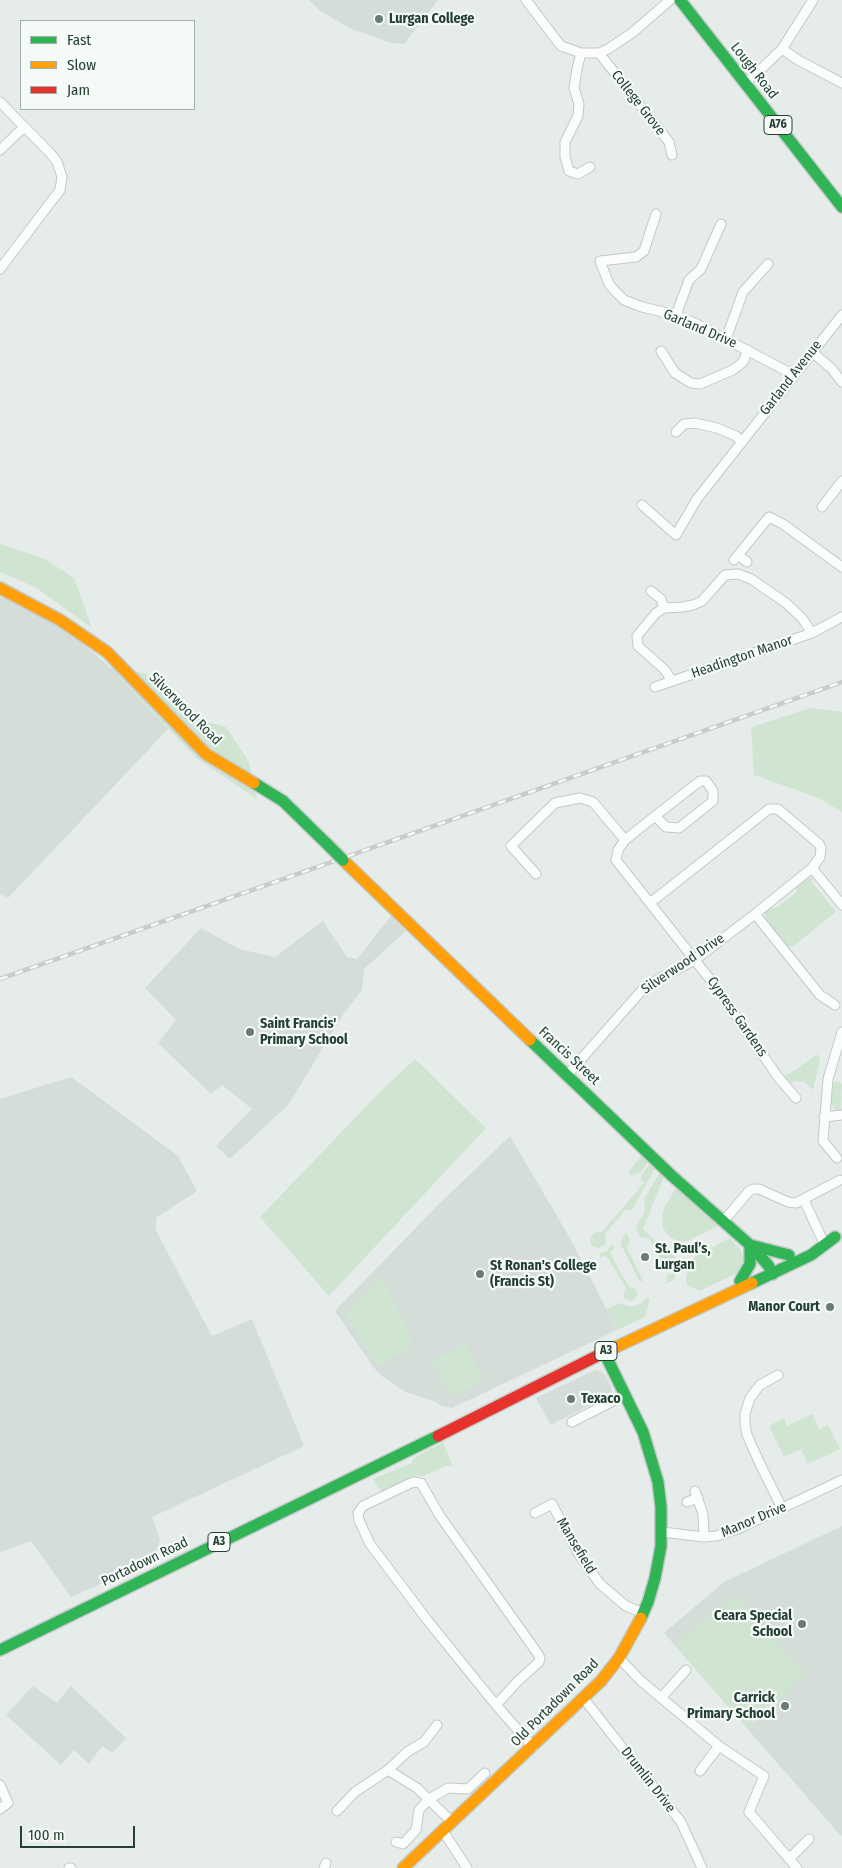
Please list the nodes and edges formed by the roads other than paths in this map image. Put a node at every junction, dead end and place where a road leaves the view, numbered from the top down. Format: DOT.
graph roads {
  1 [pos="526,0"];
  2 [pos="670,0"];
  3 [pos="680,0"];
  4 [pos="813,0"];
  5 [pos="782,49"];
  6 [pos="582,52"];
  7 [pos="599,53"];
  8 [pos="745,82"];
  9 [pos="842,82"];
  10 [pos="0,102"];
  11 [pos="24,127"];
  12 [pos="0,150"];
  13 [pos="672,156"];
  14 [pos="590,167"];
  15 [pos="842,206"];
  16 [pos="656,214"];
  17 [pos="721,224"];
  18 [pos="768,264"];
  19 [pos="0,269"];
  20 [pos="676,315"];
  21 [pos="842,315"];
  22 [pos="726,338"];
  23 [pos="748,350"];
  24 [pos="661,351"];
  25 [pos="812,352"];
  26 [pos="794,375"];
  27 [pos="842,382"];
  28 [pos="676,432"];
  29 [pos="742,441"];
  30 [pos="842,481"];
  31 [pos="642,505"];
  32 [pos="822,506"];
  33 [pos="747,562"];
  34 [pos="842,567"];
  35 [pos="0,588"];
  36 [pos="651,590"];
  37 [pos="664,608"];
  38 [pos="842,617"];
  39 [pos="812,633"];
  40 [pos="672,681"];
  41 [pos="655,687"];
  42 [pos="655,816"];
  43 [pos="626,840"];
  44 [pos="343,860"];
  45 [pos="812,868"];
  46 [pos="536,874"];
  47 [pos="650,903"];
  48 [pos="842,905"];
  49 [pos="755,914"];
  50 [pos="695,960"];
  51 [pos="834,1005"];
  52 [pos="842,1032"];
  53 [pos="568,1074"];
  54 [pos="796,1098"];
  55 [pos="842,1115"];
  56 [pos="824,1117"];
  57 [pos="837,1158"];
  58 [pos="836,1180"];
  59 [pos="804,1200"];
  60 [pos="723,1222"];
  61 [pos="840,1237"];
  62 [pos="823,1241"];
  63 [pos="750,1245"];
  64 [pos="790,1255"];
  65 [pos="771,1270"];
  66 [pos="740,1282"];
  67 [pos="717,1298"];
  68 [pos="604,1352"];
  69 [pos="778,1374"];
  70 [pos="625,1395"];
  71 [pos="572,1422"];
  72 [pos="842,1480"];
  73 [pos="686,1502"];
  74 [pos="782,1508"];
  75 [pos="535,1513"];
  76 [pos="662,1532"];
  77 [pos="704,1537"];
  78 [pos="643,1613"];
  79 [pos="0,1650"];
  80 [pos="619,1658"];
  81 [pos="686,1670"];
  82 [pos="661,1698"];
  83 [pos="584,1699"];
  84 [pos="496,1705"];
  85 [pos="431,1728"];
  86 [pos="719,1746"];
  87 [pos="532,1747"];
  88 [pos="388,1770"];
  89 [pos="485,1772"];
  90 [pos="700,1772"];
  91 [pos="0,1785"];
  92 [pos="429,1798"];
  93 [pos="0,1809"];
  94 [pos="337,1811"];
  95 [pos="452,1822"];
  96 [pos="443,1831"];
  97 [pos="810,1839"];
  98 [pos="396,1842"];
  99 [pos="789,1859"];
  100 [pos="404,1868"];
  101 [pos="466,1868"];
  102 [pos="702,1868"];
  103 [pos="797,1868"];
  1 -- 6 [label="street"];
  2 -- 7 [label="street"];
  3 -- 8 [label="main road, Lough Road / A76"];
  4 -- 5 [label="street"];
  5 -- 8 [label="street"];
  5 -- 9 [label="street"];
  6 -- 7 [label="street"];
  6 -- 14 [label="street"];
  7 -- 13 [label="street, College Grove"];
  8 -- 15 [label="main road, Lough Road / A76"];
  10 -- 11 [label="street"];
  11 -- 12 [label="street"];
  11 -- 19 [label="street"];
  16 -- 20 [label="street, Garland Drive"];
  17 -- 20 [label="street"];
  18 -- 22 [label="street"];
  20 -- 22 [label="street, Garland Drive"];
  21 -- 25 [label="street, Garland Avenue"];
  22 -- 23 [label="street, Garland Drive"];
  23 -- 24 [label="street"];
  23 -- 26 [label="street, Garland Drive"];
  25 -- 26 [label="street, Garland Avenue"];
  25 -- 27 [label="street"];
  26 -- 29 [label="street, Garland Avenue"];
  28 -- 29 [label="street"];
  29 -- 31 [label="street, Garland Avenue"];
  30 -- 32 [label="street"];
  33 -- 34 [label="street"];
  35 -- 44 [label="main road, Silverwood Road, bridge"];
  36 -- 37 [label="street"];
  37 -- 39 [label="street, Headington Manor"];
  37 -- 40 [label="street, Headington Manor"];
  38 -- 39 [label="street, Headington Manor"];
  39 -- 40 [label="street, Headington Manor"];
  40 -- 41 [label="street, Headington Manor"];
  42 -- 42 [label="street"];
  42 -- 43 [label="street"];
  43 -- 46 [label="street"];
  43 -- 47 [label="street, Cypress Gardens"];
  44 -- 53 [label="main road, Francis Street"];
  45 -- 47 [label="street"];
  45 -- 48 [label="street"];
  45 -- 49 [label="street, Silverwood Drive"];
  47 -- 50 [label="street, Cypress Gardens"];
  49 -- 50 [label="street, Silverwood Drive"];
  49 -- 51 [label="street"];
  50 -- 53 [label="street, Silverwood Drive"];
  50 -- 54 [label="street, Cypress Gardens"];
  52 -- 56 [label="street"];
  53 -- 60 [label="main road, Francis Street"];
  55 -- 56 [label="street"];
  56 -- 57 [label="street"];
  58 -- 59 [label="street"];
  59 -- 60 [label="street"];
  59 -- 62 [label="street"];
  60 -- 63 [label="main road, Francis Street"];
  61 -- 62 [label="main road, A3"];
  61 -- 65 [label="main road, A3"];
  62 -- 64 [label="main road, A3"];
  63 -- 64 [label="main road"];
  63 -- 65 [label="main road, Francis Street"];
  63 -- 66 [label="main road"];
  64 -- 65 [label="main road, A3"];
  65 -- 66 [label="main road, A3"];
  65 -- 67 [label="main road, A3"];
  66 -- 67 [label="main road, A3"];
  67 -- 68 [label="main road, A3"];
  68 -- 70 [label="main road, Old Portadown Road"];
  68 -- 79 [label="main road, Portadown Road / A3"];
  69 -- 74 [label="street"];
  70 -- 71 [label="street"];
  70 -- 76 [label="main road, Old Portadown Road"];
  72 -- 74 [label="street, Manor Drive"];
  73 -- 77 [label="street"];
  74 -- 77 [label="street, Manor Drive"];
  75 -- 78 [label="street, Mansefield"];
  76 -- 77 [label="street, Manor Drive"];
  76 -- 78 [label="main road, Old Portadown Road"];
  78 -- 80 [label="main road, Old Portadown Road"];
  80 -- 82 [label="street"];
  80 -- 83 [label="main road, Old Portadown Road"];
  81 -- 82 [label="street"];
  82 -- 86 [label="street"];
  83 -- 87 [label="main road, Old Portadown Road"];
  83 -- 102 [label="street, Drumlin Drive"];
  84 -- 84 [label="street"];
  84 -- 87 [label="street"];
  85 -- 88 [label="street"];
  86 -- 90 [label="street"];
  86 -- 99 [label="street"];
  87 -- 95 [label="main road, Old Portadown Road"];
  88 -- 92 [label="street"];
  88 -- 94 [label="street"];
  89 -- 92 [label="street"];
  91 -- 93 [label="street"];
  92 -- 95 [label="street"];
  92 -- 98 [label="street"];
  95 -- 96 [label="main road, Old Portadown Road"];
  96 -- 100 [label="main road, Old Portadown Road"];
  96 -- 101 [label="street"];
  97 -- 99 [label="street"];
  99 -- 103 [label="street"];
}
